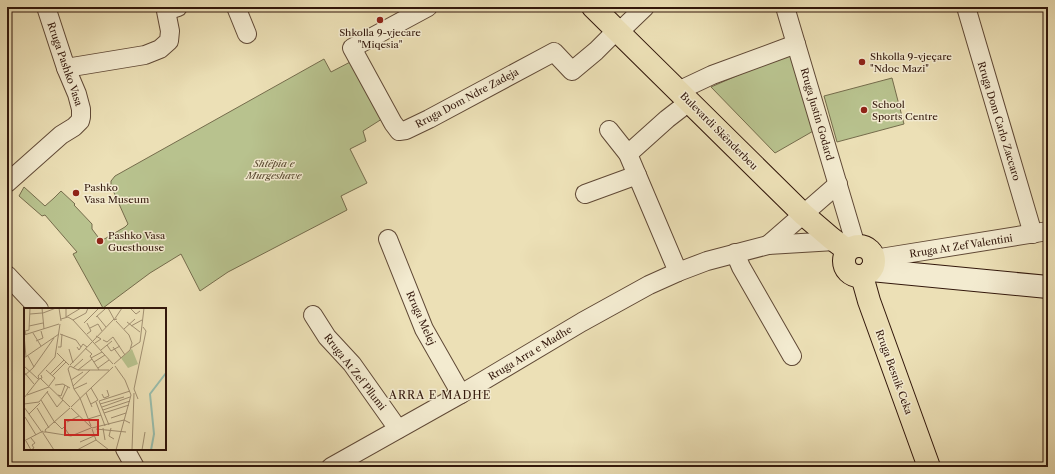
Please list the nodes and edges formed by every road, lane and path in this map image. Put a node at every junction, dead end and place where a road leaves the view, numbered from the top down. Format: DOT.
graph roads {
  1 [pos="46,7"];
  2 [pos="178,7"];
  3 [pos="236,7"];
  4 [pos="428,7"];
  5 [pos="593,7"];
  6 [pos="645,7"];
  7 [pos="785,7"];
  8 [pos="966,7"];
  9 [pos="618,31"];
  10 [pos="247,34"];
  11 [pos="796,44"];
  12 [pos="66,68"];
  13 [pos="684,96"];
  14 [pos="609,130"];
  15 [pos="628,154"];
  16 [pos="637,175"];
  17 [pos="7,183"];
  18 [pos="838,184"];
  19 [pos="585,194"];
  20 [pos="803,214"];
  21 [pos="1041,233"];
  22 [pos="388,239"];
  23 [pos="768,245"];
  24 [pos="846,246"];
  25 [pos="735,253"];
  26 [pos="869,269"];
  27 [pos="678,272"];
  28 [pos="7,275"];
  29 [pos="1048,287"];
  30 [pos="38,308"];
  31 [pos="313,315"];
  32 [pos="792,356"];
  33 [pos="461,394"];
  34 [pos="398,428"];
  35 [pos="126,450"];
  36 [pos="135,467"];
  37 [pos="331,467"];
  38 [pos="929,467"];
  1 -- 12 [label="street, Rruga Pashko Vasa"];
  2 -- 12 [label="street"];
  3 -- 10 [label="street"];
  4 -- 9 [label="street, Rruga Dom Ndre Zadeja"];
  5 -- 9 [label="main road, Bulevardi Skënderbeu"];
  6 -- 9 [label="street"];
  7 -- 11 [label="street, Rruga Justin Godard"];
  8 -- 21 [label="street, Rruga Dom Carlo Zaccaro"];
  9 -- 13 [label="main road, Bulevardi Skënderbeu"];
  11 -- 13 [label="street"];
  11 -- 18 [label="street, Rruga Justin Godard"];
  12 -- 17 [label="street, Rruga Pashko Vasa"];
  13 -- 15 [label="street"];
  13 -- 20 [label="main road, Bulevardi Skënderbeu"];
  14 -- 15 [label="street"];
  15 -- 16 [label="street"];
  16 -- 19 [label="street"];
  16 -- 27 [label="street"];
  18 -- 20 [label="street"];
  18 -- 24 [label="street, Rruga Justin Godard"];
  20 -- 23 [label="street, Rruga Arra e Madhe"];
  20 -- 24 [label="main road, Bulevardi Skënderbeu"];
  21 -- 26 [label="street, Rruga At Zef Valentini"];
  22 -- 33 [label="street, Rruga Melej"];
  23 -- 24 [label="street, Rruga Arra e Madhe"];
  23 -- 25 [label="street, Rruga Arra e Madhe"];
  24 -- 26 [label="main road, Bulevardi Skënderbeu"];
  25 -- 27 [label="street, Rruga Arra e Madhe"];
  25 -- 32 [label="street"];
  26 -- 29 [label="street"];
  26 -- 38 [label="main road, Rruga Besnik Ceka"];
  27 -- 33 [label="street, Rruga Arra e Madhe"];
  28 -- 30 [label="street"];
  31 -- 34 [label="street, Rruga At Zef Pllumi"];
  33 -- 34 [label="street, Rruga Arra e Madhe"];
  34 -- 37 [label="street, Rruga Arra e Madhe"];
  35 -- 36 [label="street"];
}
